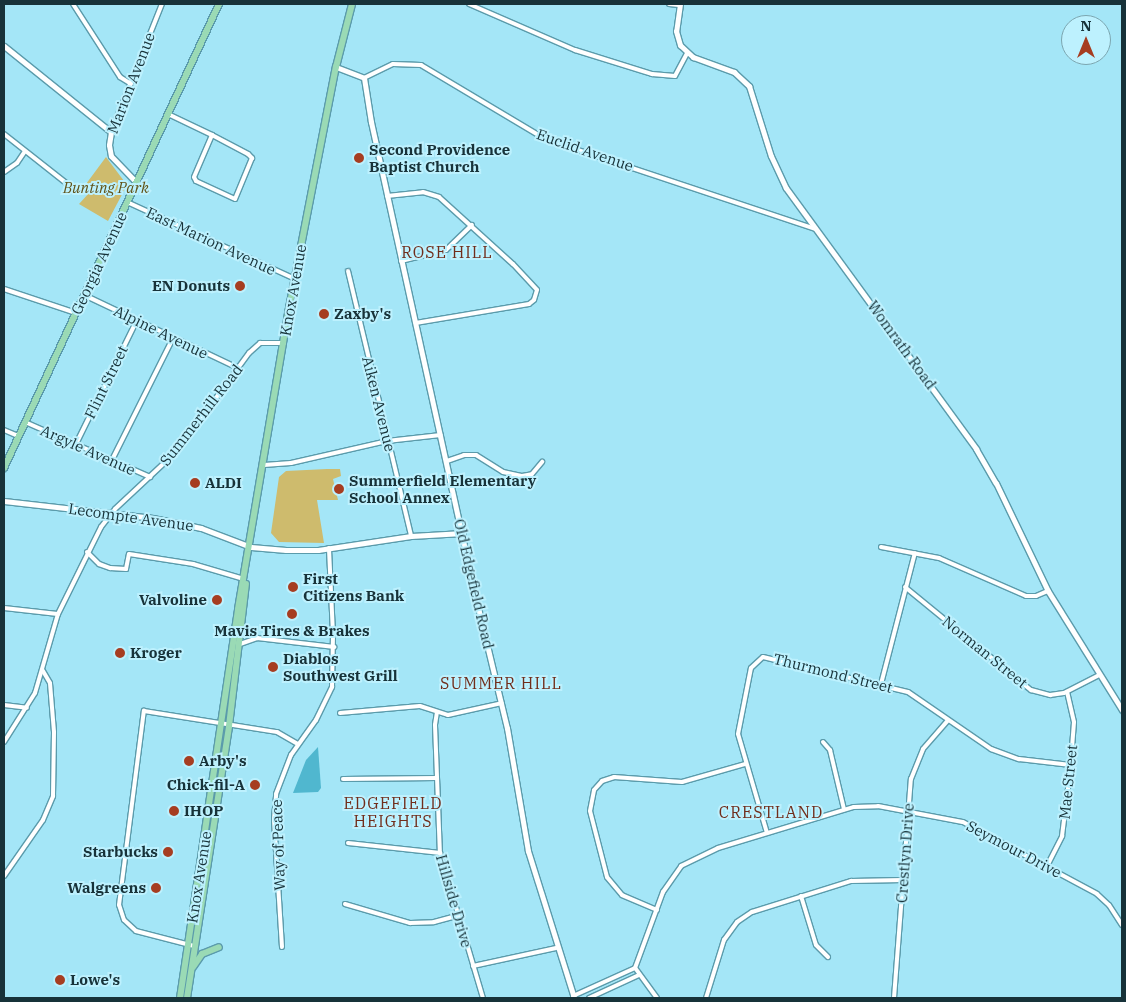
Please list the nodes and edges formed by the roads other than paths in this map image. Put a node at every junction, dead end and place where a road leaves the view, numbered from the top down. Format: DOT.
graph roads {
  1 [pos="73,4"];
  2 [pos="162,4"];
  3 [pos="219,4"];
  4 [pos="352,4"];
  5 [pos="469,4"];
  6 [pos="669,4"];
  7 [pos="680,4"];
  8 [pos="4,46"];
  9 [pos="687,53"];
  10 [pos="336,67"];
  11 [pos="364,78"];
  12 [pos="131,84"];
  13 [pos="168,114"];
  14 [pos="111,132"];
  15 [pos="4,134"];
  16 [pos="212,136"];
  17 [pos="25,151"];
  18 [pos="4,172"];
  19 [pos="136,182"];
  20 [pos="71,187"];
  21 [pos="387,196"];
  22 [pos="127,202"];
  23 [pos="472,225"];
  24 [pos="817,229"];
  25 [pos="401,261"];
  26 [pos="348,271"];
  27 [pos="294,279"];
  28 [pos="4,289"];
  29 [pos="84,295"];
  30 [pos="76,313"];
  31 [pos="137,320"];
  32 [pos="416,323"];
  33 [pos="173,338"];
  34 [pos="284,342"];
  35 [pos="238,368"];
  36 [pos="25,422"];
  37 [pos="4,430"];
  38 [pos="441,435"];
  39 [pos="18,436"];
  40 [pos="387,441"];
  41 [pos="76,444"];
  42 [pos="112,460"];
  43 [pos="447,461"];
  44 [pos="542,462"];
  45 [pos="264,465"];
  46 [pos="4,468"];
  47 [pos="150,478"];
  48 [pos="4,501"];
  49 [pos="112,512"];
  50 [pos="463,533"];
  51 [pos="411,536"];
  52 [pos="251,547"];
  53 [pos="881,547"];
  54 [pos="329,548"];
  55 [pos="87,552"];
  56 [pos="915,553"];
  57 [pos="245,579"];
  58 [pos="905,587"];
  59 [pos="1048,591"];
  60 [pos="4,608"];
  61 [pos="58,614"];
  62 [pos="242,627"];
  63 [pos="258,638"];
  64 [pos="240,644"];
  65 [pos="334,647"];
  66 [pos="43,671"];
  67 [pos="1099,675"];
  68 [pos="880,684"];
  69 [pos="1067,692"];
  70 [pos="502,703"];
  71 [pos="4,705"];
  72 [pos="27,708"];
  73 [pos="1122,710"];
  74 [pos="437,712"];
  75 [pos="340,713"];
  76 [pos="948,720"];
  77 [pos="226,725"];
  78 [pos="4,742"];
  79 [pos="823,742"];
  80 [pos="298,744"];
  81 [pos="745,764"];
  82 [pos="1071,765"];
  83 [pos="437,778"];
  84 [pos="344,779"];
  85 [pos="844,809"];
  86 [pos="909,810"];
  87 [pos="766,833"];
  88 [pos="348,843"];
  89 [pos="440,853"];
  90 [pos="1046,868"];
  91 [pos="4,876"];
  92 [pos="903,880"];
  93 [pos="801,896"];
  94 [pos="345,904"];
  95 [pos="657,910"];
  96 [pos="457,916"];
  97 [pos="1122,925"];
  98 [pos="191,945"];
  99 [pos="219,947"];
  100 [pos="282,947"];
  101 [pos="556,948"];
  102 [pos="828,957"];
  103 [pos="473,966"];
  104 [pos="635,968"];
  105 [pos="190,973"];
  106 [pos="639,975"];
  107 [pos="574,997"];
  108 [pos="180,998"];
  109 [pos="186,998"];
  110 [pos="483,998"];
  111 [pos="589,998"];
  112 [pos="658,998"];
  113 [pos="706,998"];
  114 [pos="894,998"];
  1 -- 12 [label="street"];
  2 -- 12 [label="street, Marion Avenue"];
  3 -- 13 [label="main road, Georgia Avenue"];
  4 -- 10 [label="main road, Knox Avenue"];
  5 -- 9 [label="street"];
  6 -- 7 [label="street"];
  7 -- 9 [label="street"];
  8 -- 14 [label="street"];
  9 -- 24 [label="street, Womrath Road"];
  10 -- 11 [label="street"];
  10 -- 27 [label="main road, Knox Avenue"];
  11 -- 21 [label="street, Old Edgefield Road"];
  11 -- 24 [label="street, Euclid Avenue"];
  12 -- 14 [label="street, Marion Avenue"];
  13 -- 16 [label="street"];
  13 -- 19 [label="main road, Georgia Avenue"];
  14 -- 19 [label="street, Marion Avenue"];
  15 -- 17 [label="street"];
  16 -- 16 [label="street"];
  17 -- 18 [label="street"];
  17 -- 20 [label="street"];
  19 -- 22 [label="main road, Georgia Avenue"];
  21 -- 23 [label="street"];
  21 -- 25 [label="street, Old Edgefield Road"];
  22 -- 27 [label="street, East Marion Avenue"];
  22 -- 29 [label="main road, Georgia Avenue"];
  23 -- 25 [label="street"];
  23 -- 32 [label="street"];
  24 -- 59 [label="street, Womrath Road"];
  25 -- 32 [label="street, Old Edgefield Road"];
  26 -- 40 [label="street, Aiken Avenue"];
  27 -- 34 [label="main road, Knox Avenue"];
  28 -- 30 [label="street"];
  29 -- 30 [label="main road, Georgia Avenue"];
  29 -- 31 [label="street, Alpine Avenue"];
  30 -- 36 [label="main road, Georgia Avenue"];
  31 -- 33 [label="street, Alpine Avenue"];
  31 -- 41 [label="street, Flint Street"];
  32 -- 38 [label="street, Old Edgefield Road"];
  33 -- 35 [label="street, Alpine Avenue"];
  33 -- 42 [label="street"];
  34 -- 35 [label="street, Summerhill Road"];
  34 -- 45 [label="main road, Knox Avenue"];
  35 -- 47 [label="street, Summerhill Road"];
  36 -- 39 [label="main road, Georgia Avenue"];
  36 -- 41 [label="street, Argyle Avenue"];
  37 -- 39 [label="street"];
  38 -- 40 [label="street"];
  38 -- 43 [label="street, Old Edgefield Road"];
  39 -- 46 [label="main road, Georgia Avenue"];
  40 -- 45 [label="street"];
  40 -- 51 [label="street, Aiken Avenue"];
  41 -- 42 [label="street, Argyle Avenue"];
  42 -- 47 [label="street, Argyle Avenue"];
  43 -- 44 [label="street"];
  43 -- 50 [label="street, Old Edgefield Road"];
  45 -- 52 [label="main road, Knox Avenue"];
  47 -- 49 [label="street, Summerhill Road"];
  48 -- 49 [label="street, Lecompte Avenue"];
  49 -- 52 [label="street, Lecompte Avenue"];
  49 -- 55 [label="street, Summerhill Road"];
  50 -- 51 [label="street, Lecompte Avenue"];
  50 -- 70 [label="street, Old Edgefield Road"];
  51 -- 54 [label="street, Lecompte Avenue"];
  52 -- 54 [label="street, Lecompte Avenue"];
  52 -- 57 [label="main road, Knox Avenue"];
  53 -- 56 [label="street"];
  54 -- 65 [label="street, Way of Peace"];
  55 -- 57 [label="street"];
  55 -- 61 [label="street, Summerhill Road"];
  56 -- 58 [label="street"];
  56 -- 59 [label="street"];
  57 -- 62 [label="main road, Knox Avenue"];
  57 -- 77 [label="main road, Knox Avenue"];
  58 -- 68 [label="street"];
  58 -- 69 [label="street, Norman Street"];
  59 -- 67 [label="street, Womrath Road"];
  60 -- 61 [label="street"];
  61 -- 66 [label="street, Summerhill Road"];
  62 -- 63 [label="street"];
  62 -- 64 [label="main road, Knox Avenue"];
  63 -- 64 [label="street"];
  63 -- 65 [label="street"];
  64 -- 77 [label="main road, Knox Avenue"];
  65 -- 80 [label="street, Way of Peace"];
  66 -- 72 [label="street, Summerhill Road"];
  66 -- 91 [label="street"];
  67 -- 69 [label="street, Norman Street"];
  67 -- 73 [label="street, Womrath Road"];
  68 -- 76 [label="street, Thurmond Street"];
  68 -- 81 [label="street, Thurmond Street"];
  69 -- 82 [label="street, Mae Street"];
  70 -- 74 [label="street"];
  70 -- 101 [label="street, Old Edgefield Road"];
  71 -- 72 [label="street"];
  72 -- 78 [label="street, Summerhill Road"];
  74 -- 75 [label="street"];
  74 -- 83 [label="street, Hillside Drive"];
  76 -- 82 [label="street, Thurmond Street"];
  76 -- 86 [label="street, Crestlyn Drive"];
  77 -- 80 [label="street"];
  77 -- 98 [label="main road, Knox Avenue"];
  77 -- 98 [label="street"];
  79 -- 85 [label="street"];
  80 -- 100 [label="street, Way of Peace"];
  81 -- 87 [label="street, Thurmond Street"];
  81 -- 95 [label="street"];
  82 -- 90 [label="street, Mae Street"];
  83 -- 84 [label="street"];
  83 -- 89 [label="street, Hillside Drive"];
  85 -- 86 [label="street, Seymour Drive"];
  85 -- 87 [label="street, Seymour Drive"];
  86 -- 90 [label="street, Seymour Drive"];
  86 -- 92 [label="street, Crestlyn Drive"];
  87 -- 95 [label="street, Seymour Drive"];
  88 -- 89 [label="street"];
  89 -- 96 [label="street, Hillside Drive"];
  90 -- 97 [label="street, Seymour Drive"];
  92 -- 93 [label="street"];
  92 -- 114 [label="street, Crestlyn Drive"];
  93 -- 102 [label="street"];
  93 -- 113 [label="street"];
  94 -- 96 [label="street"];
  95 -- 104 [label="street, Seymour Drive"];
  96 -- 103 [label="street, Hillside Drive"];
  98 -- 105 [label="main road, Knox Avenue"];
  98 -- 108 [label="main road, Knox Avenue"];
  99 -- 105 [label="main road"];
  101 -- 103 [label="street"];
  101 -- 107 [label="street, Old Edgefield Road"];
  103 -- 110 [label="street, Hillside Drive"];
  104 -- 106 [label="street"];
  104 -- 107 [label="street"];
  105 -- 109 [label="main road, Knox Avenue"];
  106 -- 111 [label="street"];
  106 -- 112 [label="street"];
}
